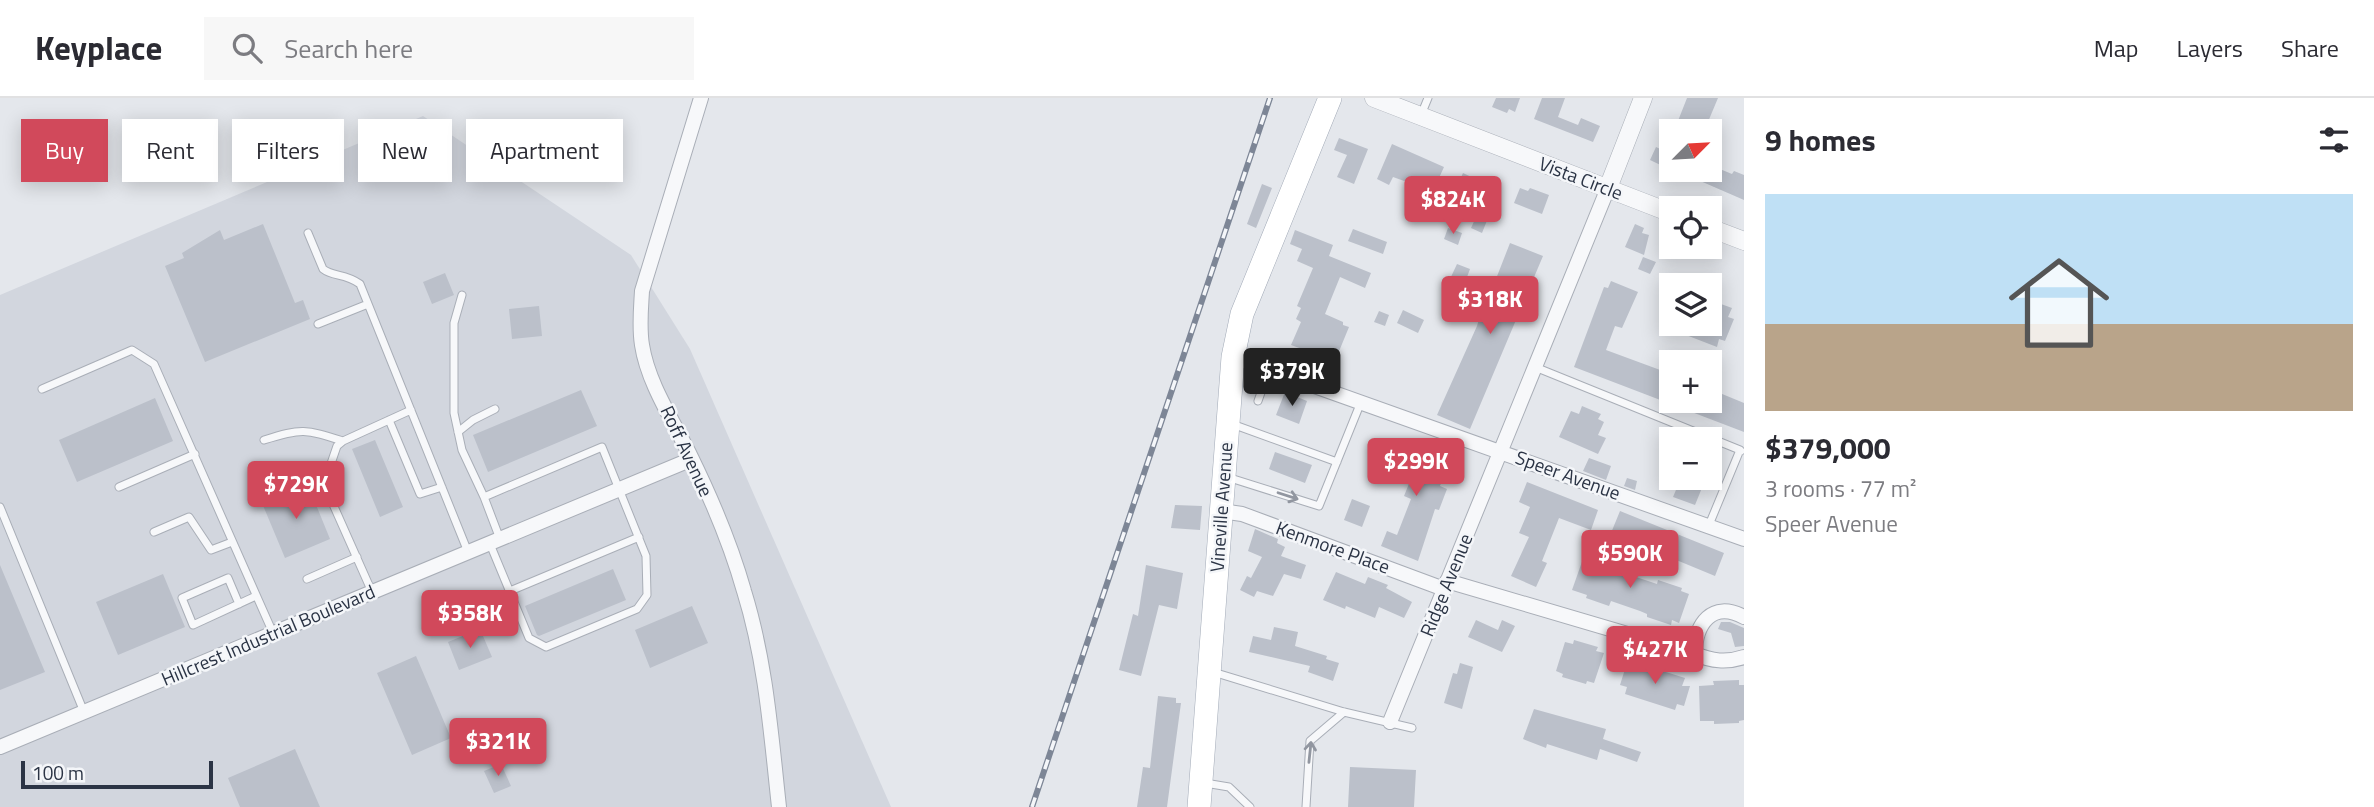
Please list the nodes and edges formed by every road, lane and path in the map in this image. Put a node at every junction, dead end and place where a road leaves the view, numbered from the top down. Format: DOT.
graph roads {
  1 [pos="701,98"];
  2 [pos="1330,98"];
  3 [pos="1374,98"];
  4 [pos="1428,98"];
  5 [pos="1643,98"];
  6 [pos="1421,116"];
  7 [pos="1608,188"];
  8 [pos="1659,207"];
  9 [pos="308,233"];
  10 [pos="1722,233"];
  11 [pos="1744,241"];
  12 [pos="462,295"];
  13 [pos="368,304"];
  14 [pos="318,324"];
  15 [pos="1233,357"];
  16 [pos="1535,367"];
  17 [pos="1269,369"];
  18 [pos="42,389"];
  19 [pos="1258,401"];
  20 [pos="1361,402"];
  21 [pos="495,409"];
  22 [pos="411,410"];
  23 [pos="389,420"];
  24 [pos="1228,423"];
  25 [pos="458,432"];
  26 [pos="264,440"];
  27 [pos="343,441"];
  28 [pos="1501,451"];
  29 [pos="1742,451"];
  30 [pos="195,454"];
  31 [pos="692,458"];
  32 [pos="1337,462"];
  33 [pos="1223,475"];
  34 [pos="119,487"];
  35 [pos="442,487"];
  36 [pos="619,489"];
  37 [pos="484,497"];
  38 [pos="0,507"];
  39 [pos="1221,510"];
  40 [pos="1709,525"];
  41 [pos="155,532"];
  42 [pos="639,537"];
  43 [pos="1744,539"];
  44 [pos="495,541"];
  45 [pos="232,542"];
  46 [pos="468,552"];
  47 [pos="357,557"];
  48 [pos="307,579"];
  49 [pos="1445,585"];
  50 [pos="510,591"];
  51 [pos="373,592"];
  52 [pos="256,596"];
  53 [pos="239,604"];
  54 [pos="1744,617"];
  55 [pos="273,634"];
  56 [pos="1695,654"];
  57 [pos="1744,657"];
  58 [pos="1209,671"];
  59 [pos="84,712"];
  60 [pos="1344,712"];
  61 [pos="1390,722"];
  62 [pos="1412,729"];
  63 [pos="0,747"];
  64 [pos="1201,783"];
  65 [pos="779,807"];
  66 [pos="1199,807"];
  67 [pos="1250,807"];
  68 [pos="1306,807"];
  1 -- 31 [label="street, Roff Avenue"];
  2 -- 15 [label="main road, Vineville Avenue"];
  3 -- 6 [label="street, Vista Circle"];
  4 -- 6 [label="lane"];
  5 -- 7 [label="street, Ridge Avenue"];
  6 -- 7 [label="street, Vista Circle"];
  7 -- 8 [label="street, Vista Circle"];
  7 -- 16 [label="street, Ridge Avenue"];
  9 -- 13 [label="lane"];
  10 -- 11 [label="street"];
  12 -- 25 [label="lane"];
  13 -- 14 [label="lane"];
  13 -- 22 [label="lane"];
  15 -- 17 [label="street, Speer Avenue"];
  15 -- 24 [label="main road, Vineville Avenue"];
  16 -- 28 [label="street, Ridge Avenue"];
  16 -- 29 [label="lane"];
  17 -- 19 [label="lane"];
  17 -- 20 [label="street, Speer Avenue"];
  18 -- 30 [label="lane"];
  20 -- 28 [label="street, Speer Avenue"];
  20 -- 32 [label="lane"];
  21 -- 25 [label="lane"];
  22 -- 23 [label="lane"];
  22 -- 35 [label="lane"];
  23 -- 27 [label="lane"];
  23 -- 35 [label="lane"];
  24 -- 32 [label="lane"];
  24 -- 33 [label="main road, Vineville Avenue"];
  25 -- 37 [label="lane"];
  26 -- 27 [label="lane"];
  27 -- 47 [label="lane"];
  28 -- 40 [label="street, Speer Avenue"];
  28 -- 49 [label="street, Ridge Avenue"];
  29 -- 40 [label="lane"];
  30 -- 34 [label="lane"];
  30 -- 45 [label="lane"];
  31 -- 36 [label="street, Hillcrest Industrial Boulevard"];
  31 -- 65 [label="street, Roff Avenue"];
  33 -- 32 [label="lane, one-way"];
  33 -- 39 [label="main road, Vineville Avenue"];
  35 -- 46 [label="lane"];
  36 -- 37 [label="lane"];
  36 -- 42 [label="lane"];
  36 -- 44 [label="street, Hillcrest Industrial Boulevard"];
  37 -- 44 [label="lane"];
  38 -- 59 [label="lane"];
  39 -- 49 [label="street, Kenmore Place"];
  39 -- 58 [label="main road, Vineville Avenue"];
  40 -- 43 [label="street, Speer Avenue"];
  41 -- 45 [label="lane"];
  42 -- 50 [label="lane"];
  42 -- 50 [label="lane"];
  44 -- 46 [label="street, Hillcrest Industrial Boulevard"];
  44 -- 50 [label="lane"];
  45 -- 52 [label="lane"];
  46 -- 51 [label="street, Hillcrest Industrial Boulevard"];
  47 -- 48 [label="lane"];
  47 -- 51 [label="lane"];
  49 -- 56 [label="street, Kenmore Place"];
  49 -- 61 [label="street, Ridge Avenue"];
  51 -- 55 [label="street, Hillcrest Industrial Boulevard"];
  52 -- 53 [label="lane"];
  52 -- 55 [label="lane"];
  53 -- 53 [label="lane"];
  54 -- 56 [label="street"];
  55 -- 59 [label="street, Hillcrest Industrial Boulevard"];
  56 -- 57 [label="street, Kenmore Place"];
  58 -- 60 [label="lane"];
  58 -- 64 [label="main road, Vineville Avenue"];
  59 -- 63 [label="street, Hillcrest Industrial Boulevard"];
  60 -- 61 [label="lane"];
  68 -- 60 [label="lane, one-way"];
  61 -- 62 [label="lane"];
  64 -- 66 [label="main road, Vineville Avenue"];
  64 -- 67 [label="lane"];
}
